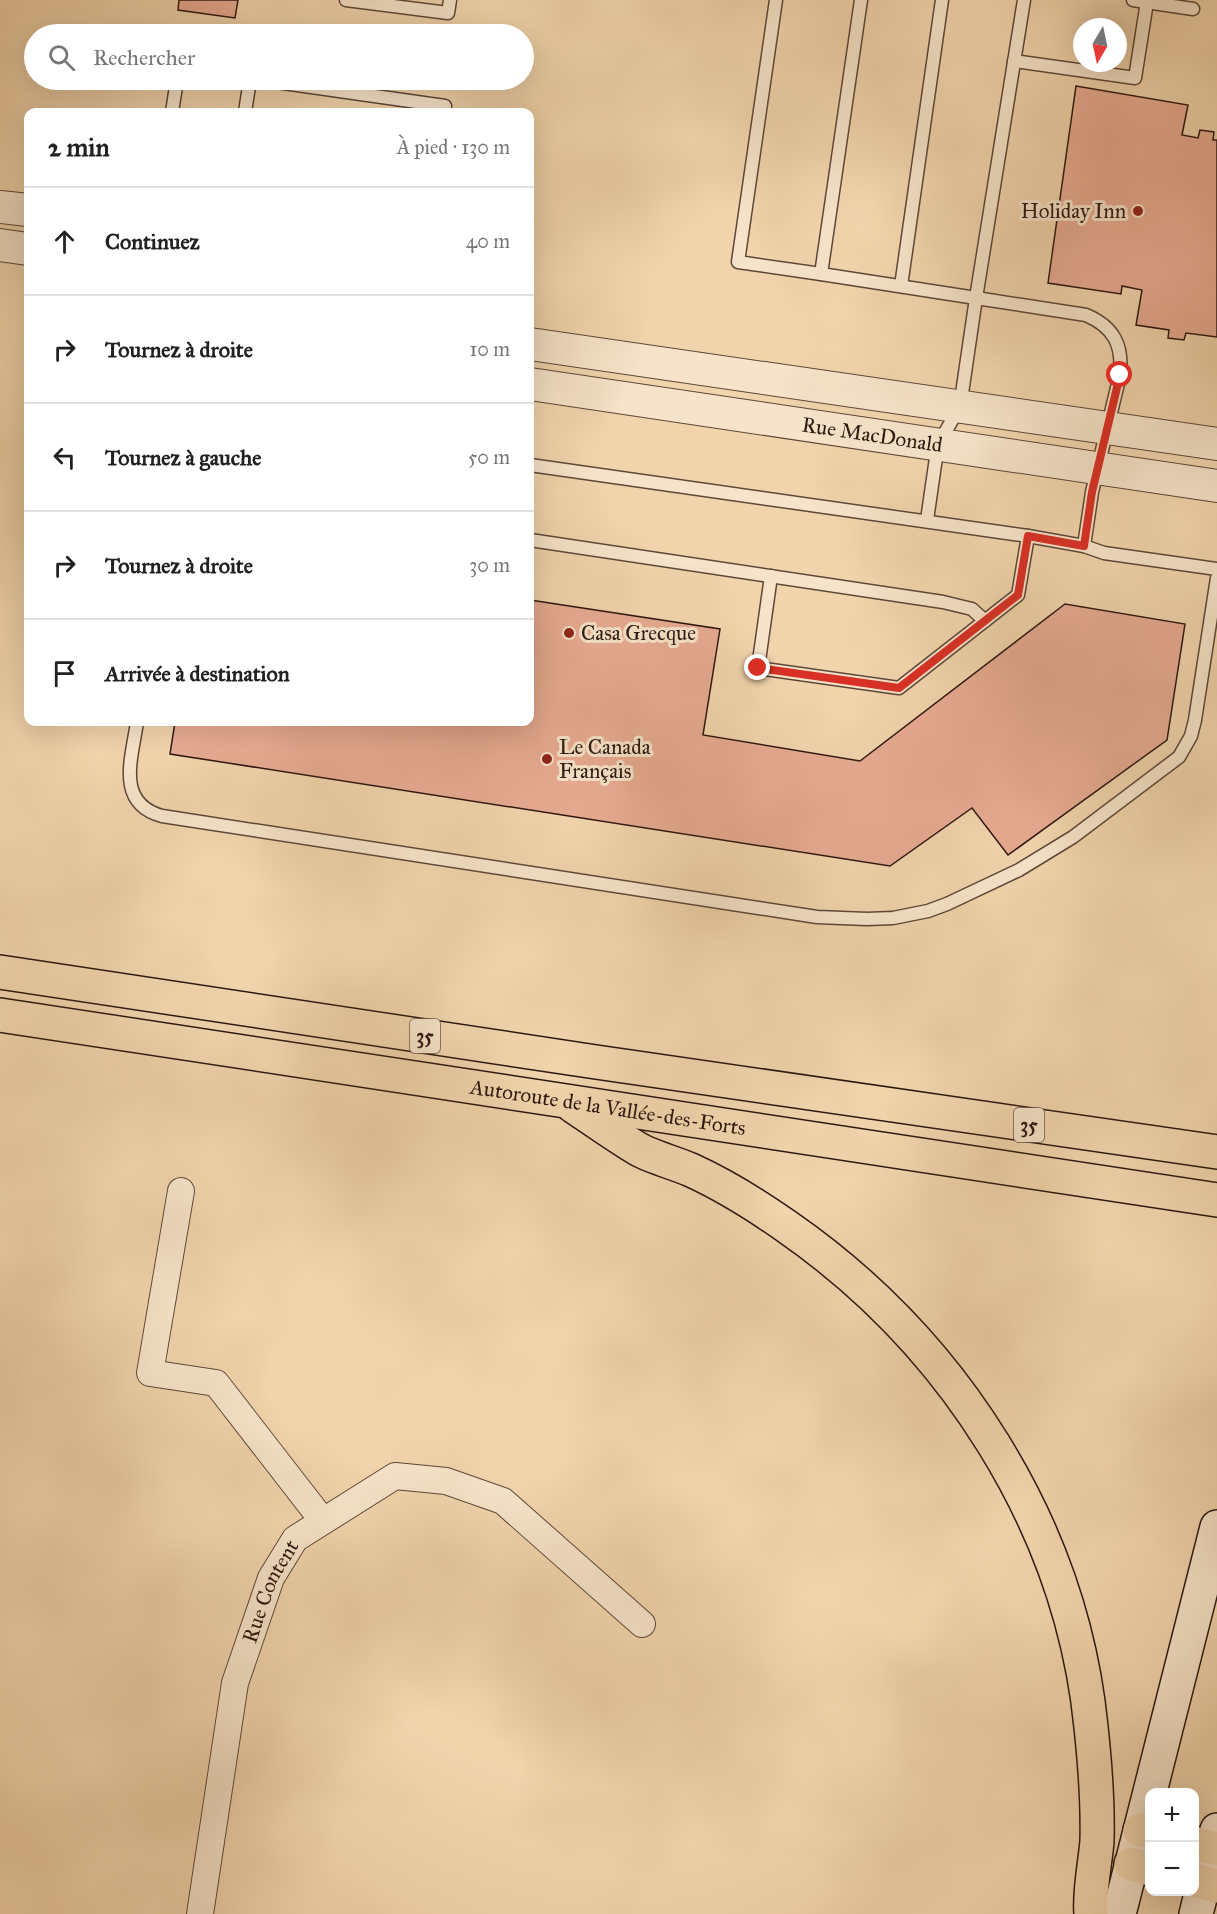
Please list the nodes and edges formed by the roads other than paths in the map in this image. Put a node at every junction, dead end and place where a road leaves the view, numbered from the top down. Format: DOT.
graph roads {
  1 [pos="346,0"];
  2 [pos="450,0"];
  3 [pos="776,0"];
  4 [pos="861,0"];
  5 [pos="942,0"];
  6 [pos="1024,0"];
  7 [pos="1134,0"];
  8 [pos="1147,2"];
  9 [pos="1193,9"];
  10 [pos="1014,61"];
  11 [pos="175,90"];
  12 [pos="248,90"];
  13 [pos="332,90"];
  14 [pos="173,108"];
  15 [pos="246,108"];
  16 [pos="445,108"];
  17 [pos="0,207"];
  18 [pos="24,210"];
  19 [pos="0,245"];
  20 [pos="24,248"];
  21 [pos="821,274"];
  22 [pos="901,286"];
  23 [pos="976,298"];
  24 [pos="534,345"];
  25 [pos="534,385"];
  26 [pos="960,407"];
  27 [pos="1107,429"];
  28 [pos="938,444"];
  29 [pos="1217,444"];
  30 [pos="534,466"];
  31 [pos="1098,468"];
  32 [pos="1217,486"];
  33 [pos="927,520"];
  34 [pos="1028,536"];
  35 [pos="534,541"];
  36 [pos="1084,546"];
  37 [pos="1217,569"];
  38 [pos="771,576"];
  39 [pos="1217,578"];
  40 [pos="985,621"];
  41 [pos="136,726"];
  42 [pos="0,972"];
  43 [pos="0,1015"];
  44 [pos="564,1100"];
  45 [pos="1212,1151"];
  46 [pos="181,1191"];
  47 [pos="1206,1198"];
  48 [pos="323,1521"];
  49 [pos="1217,1527"];
  50 [pos="642,1624"];
  51 [pos="1155,1788"];
  52 [pos="1145,1831"];
  53 [pos="1210,1842"];
  54 [pos="1140,1867"];
  55 [pos="1205,1883"];
  56 [pos="200,1914"];
  57 [pos="1091,1914"];
  58 [pos="1119,1914"];
  59 [pos="1196,1914"];
  1 -- 2 [label="lane"];
  3 -- 21 [label="lane"];
  4 -- 21 [label="lane"];
  5 -- 22 [label="lane"];
  6 -- 10 [label="lane"];
  7 -- 8 [label="lane"];
  8 -- 9 [label="lane"];
  8 -- 10 [label="lane"];
  10 -- 23 [label="lane"];
  11 -- 14 [label="lane"];
  12 -- 15 [label="lane"];
  13 -- 16 [label="lane"];
  17 -- 18 [label="street"];
  19 -- 20 [label="street"];
  21 -- 22 [label="lane"];
  22 -- 23 [label="lane"];
  23 -- 26 [label="lane"];
  23 -- 27 [label="lane"];
  24 -- 26 [label="street, Rue MacDonald"];
  25 -- 28 [label="street, Rue MacDonald"];
  26 -- 27 [label="street, Rue MacDonald"];
  26 -- 28 [label="lane"];
  27 -- 29 [label="street, Rue MacDonald"];
  27 -- 31 [label="lane"];
  28 -- 31 [label="street, Rue MacDonald"];
  28 -- 33 [label="lane"];
  30 -- 33 [label="lane"];
  31 -- 32 [label="street, Rue MacDonald"];
  31 -- 36 [label="lane"];
  33 -- 34 [label="lane"];
  34 -- 36 [label="lane"];
  34 -- 40 [label="lane"];
  35 -- 38 [label="lane"];
  36 -- 37 [label="lane"];
  38 -- 40 [label="lane"];
  38 -- 40 [label="lane"];
  39 -- 41 [label="lane"];
  42 -- 45 [label="highway, Autoroute de la Vallée-des-Forts / 35"];
  43 -- 44 [label="highway, Autoroute de la Vallée-des-Forts / 35"];
  44 -- 47 [label="highway, Autoroute de la Vallée-des-Forts / 35"];
  44 -- 57 [label="highway"];
  46 -- 48 [label="street"];
  48 -- 50 [label="street, Rue Content"];
  48 -- 56 [label="street, Rue Content"];
  49 -- 51 [label="main road"];
  52 -- 54 [label="main road"];
  53 -- 55 [label="main road"];
  54 -- 58 [label="main road"];
  55 -- 59 [label="main road"];
}
